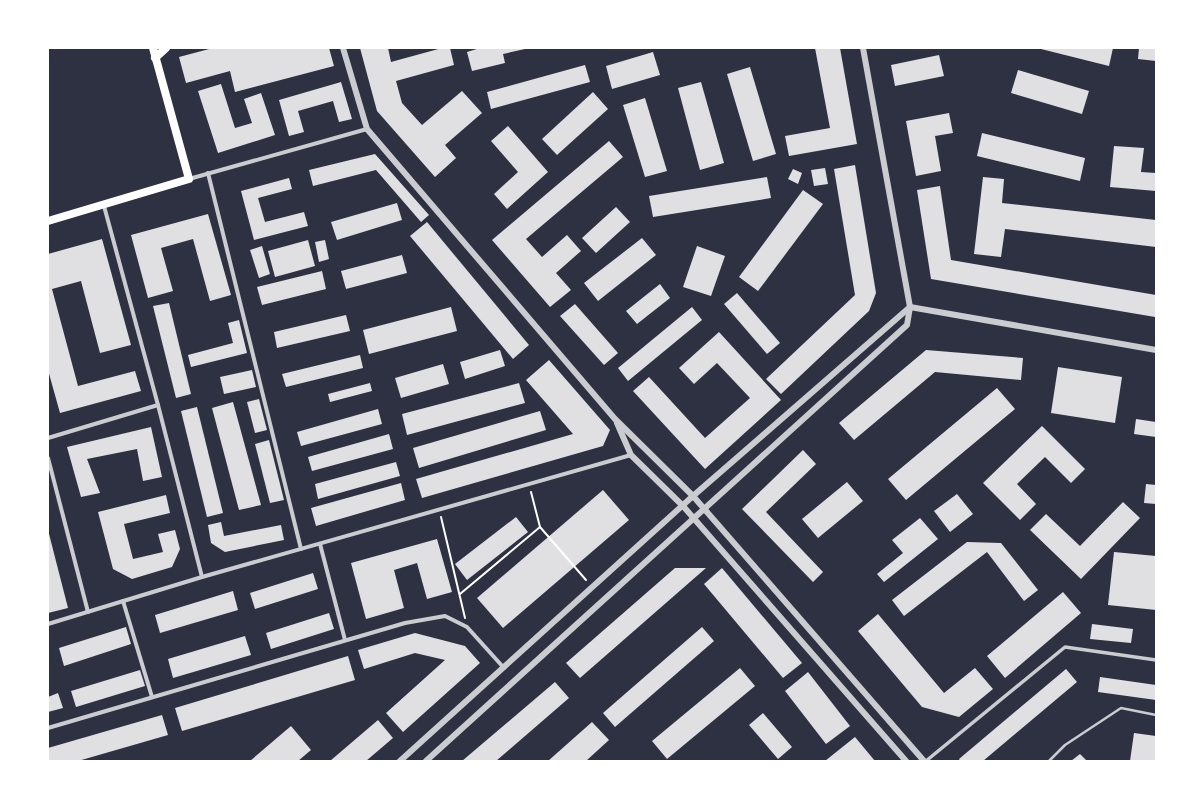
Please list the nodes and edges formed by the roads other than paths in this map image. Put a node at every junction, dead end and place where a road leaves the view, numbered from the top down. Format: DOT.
graph roads {
  1 [pos="153,48"];
  2 [pos="166,48"];
  3 [pos="343,48"];
  4 [pos="864,48"];
  5 [pos="156,58"];
  6 [pos="367,129"];
  7 [pos="208,173"];
  8 [pos="189,179"];
  9 [pos="104,206"];
  10 [pos="48,221"];
  11 [pos="910,307"];
  12 [pos="1156,350"];
  13 [pos="158,406"];
  14 [pos="615,419"];
  15 [pos="48,438"];
  16 [pos="631,454"];
  17 [pos="48,458"];
  18 [pos="693,496"];
  19 [pos="683,506"];
  20 [pos="704,508"];
  21 [pos="694,518"];
  22 [pos="320,544"];
  23 [pos="301,549"];
  24 [pos="202,578"];
  25 [pos="123,601"];
  26 [pos="88,612"];
  27 [pos="48,624"];
  28 [pos="345,640"];
  29 [pos="1156,660"];
  30 [pos="504,668"];
  31 [pos="152,697"];
  32 [pos="1156,715"];
  33 [pos="48,728"];
  34 [pos="400,761"];
  35 [pos="426,761"];
  36 [pos="906,761"];
  37 [pos="925,761"];
  38 [pos="1049,761"];
  1 -- 5 [label="highway"];
  2 -- 5 [label="highway"];
  3 -- 6 [label="street"];
  4 -- 11 [label="street"];
  5 -- 8 [label="highway"];
  6 -- 7 [label="street"];
  6 -- 14 [label="street"];
  7 -- 8 [label="street"];
  7 -- 23 [label="street"];
  8 -- 9 [label="highway"];
  9 -- 10 [label="highway"];
  9 -- 13 [label="street"];
  11 -- 12 [label="street"];
  11 -- 18 [label="street"];
  11 -- 20 [label="street"];
  13 -- 15 [label="street"];
  13 -- 24 [label="street"];
  14 -- 16 [label="street"];
  14 -- 18 [label="street"];
  16 -- 19 [label="street"];
  16 -- 22 [label="street"];
  17 -- 26 [label="street"];
  18 -- 19 [label="street"];
  18 -- 20 [label="street"];
  19 -- 21 [label="street"];
  19 -- 30 [label="street"];
  20 -- 21 [label="street"];
  20 -- 37 [label="street"];
  21 -- 35 [label="street"];
  21 -- 36 [label="street"];
  22 -- 23 [label="street"];
  22 -- 28 [label="street"];
  23 -- 24 [label="street"];
  24 -- 25 [label="street"];
  25 -- 26 [label="street"];
  25 -- 31 [label="street"];
  26 -- 27 [label="street"];
  28 -- 30 [label="street"];
  28 -- 31 [label="street"];
  29 -- 37 [label="street"];
  30 -- 34 [label="street"];
  31 -- 33 [label="street"];
  32 -- 38 [label="lane"];
}
